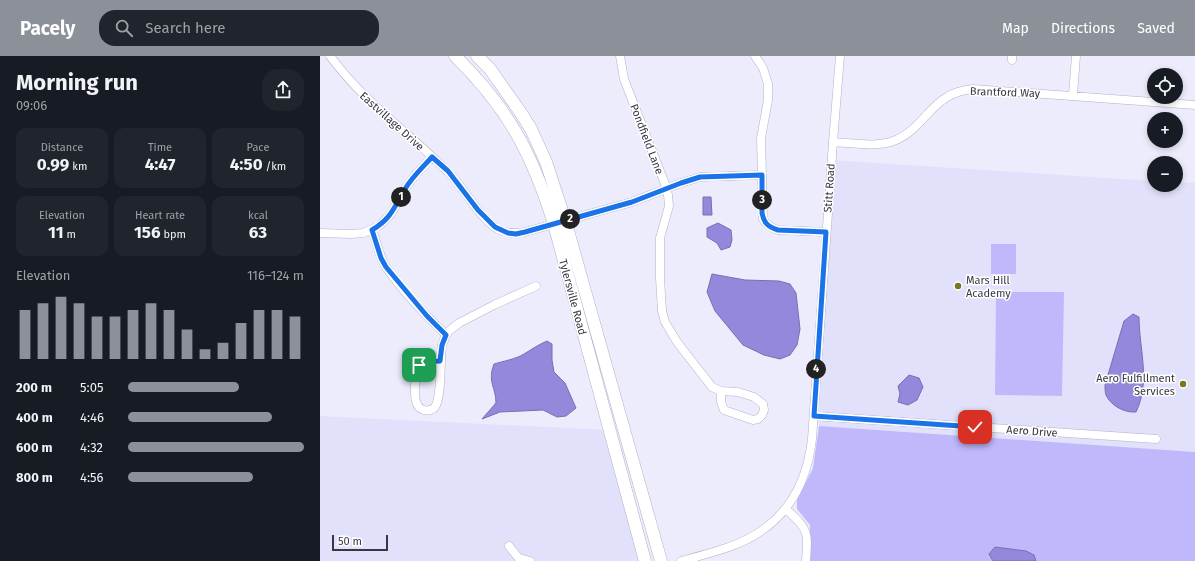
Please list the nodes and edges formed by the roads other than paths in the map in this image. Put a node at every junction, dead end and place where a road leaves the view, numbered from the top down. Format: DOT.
graph roads {
  1 [pos="330,56"];
  2 [pos="455,56"];
  3 [pos="477,56"];
  4 [pos="620,56"];
  5 [pos="755,56"];
  6 [pos="840,56"];
  7 [pos="1076,56"];
  8 [pos="1073,95"];
  9 [pos="1195,105"];
  10 [pos="832,142"];
  11 [pos="432,157"];
  12 [pos="762,175"];
  13 [pos="666,188"];
  14 [pos="559,222"];
  15 [pos="372,230"];
  16 [pos="826,232"];
  17 [pos="320,233"];
  18 [pos="536,286"];
  19 [pos="446,335"];
  20 [pos="440,361"];
  21 [pos="721,391"];
  22 [pos="814,416"];
  23 [pos="1156,439"];
  24 [pos="786,509"];
  25 [pos="509,546"];
  26 [pos="520,560"];
  27 [pos="530,561"];
  28 [pos="645,561"];
  29 [pos="661,561"];
  30 [pos="681,561"];
  31 [pos="806,561"];
  1 -- 11 [label="street, Eastvillage Drive"];
  2 -- 14 [label="main road, Tylersville Road"];
  3 -- 14 [label="main road, Tylersville Road"];
  4 -- 13 [label="street, Pondfield Lane"];
  5 -- 12 [label="street"];
  6 -- 10 [label="street, Stitt Road"];
  7 -- 8 [label="street"];
  8 -- 9 [label="street, Brantford Way"];
  8 -- 10 [label="street, Brantford Way"];
  10 -- 16 [label="street, Stitt Road"];
  11 -- 14 [label="street, Eastvillage Drive"];
  11 -- 15 [label="street"];
  12 -- 13 [label="street, Eastvillage Drive"];
  12 -- 16 [label="street"];
  13 -- 14 [label="street, Eastvillage Drive"];
  13 -- 21 [label="street, Pondfield Lane"];
  14 -- 28 [label="main road, Tylersville Road"];
  14 -- 29 [label="main road, Tylersville Road"];
  15 -- 17 [label="street"];
  15 -- 19 [label="street"];
  16 -- 22 [label="street, Stitt Road"];
  18 -- 19 [label="street"];
  19 -- 20 [label="street"];
  20 -- 20 [label="street"];
  21 -- 21 [label="street"];
  22 -- 23 [label="street, Aero Drive"];
  22 -- 24 [label="street"];
  24 -- 30 [label="street"];
  24 -- 31 [label="street"];
  25 -- 26 [label="street"];
  26 -- 27 [label="street"];
}
